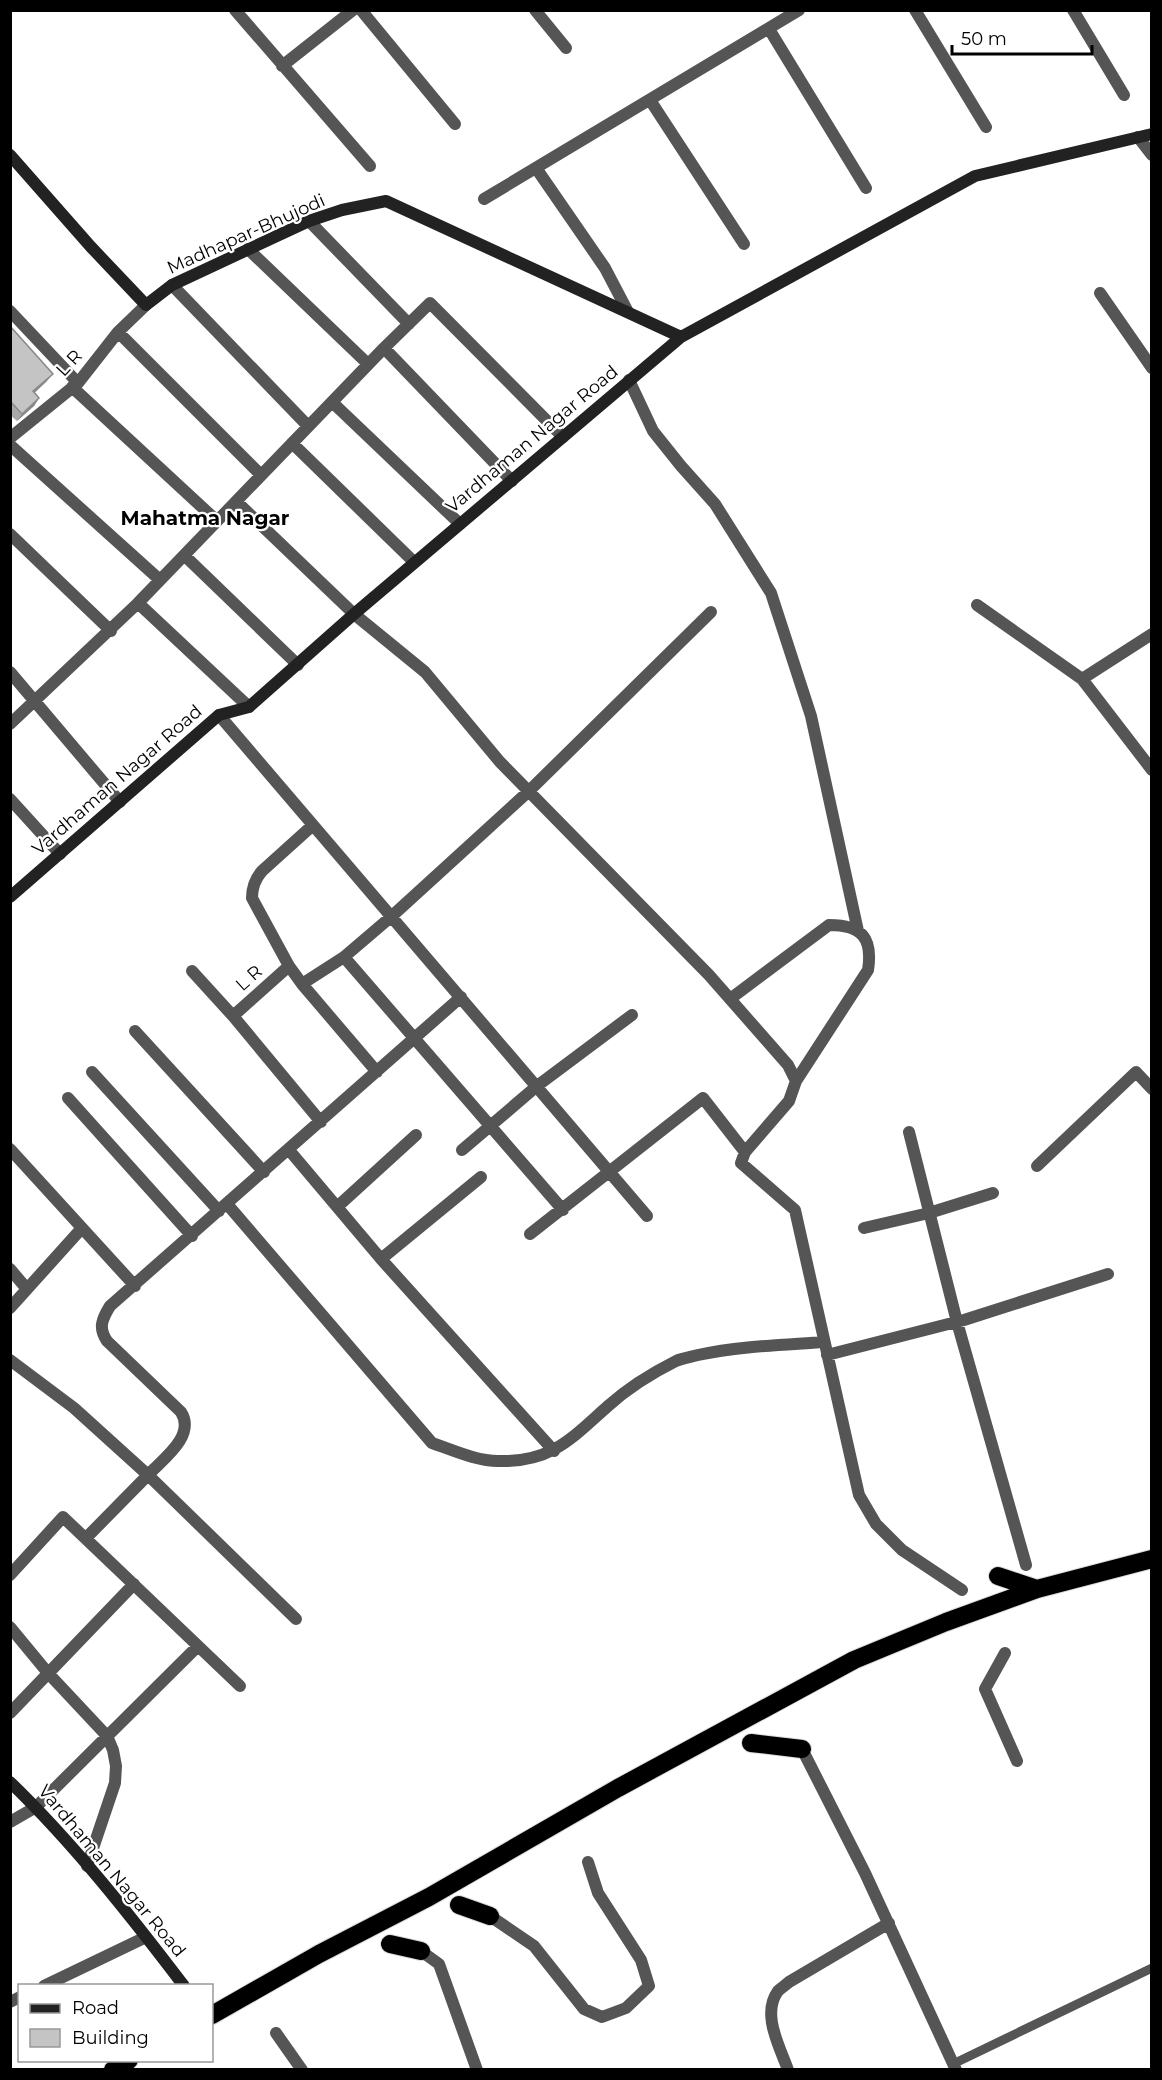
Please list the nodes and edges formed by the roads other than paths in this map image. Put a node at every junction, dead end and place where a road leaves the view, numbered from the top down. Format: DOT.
graph roads {
  1 [pos="235,10"];
  2 [pos="352,10"];
  3 [pos="361,10"];
  4 [pos="535,10"];
  5 [pos="800,10"];
  6 [pos="915,10"];
  7 [pos="1073,10"];
  8 [pos="769,28"];
  9 [pos="566,48"];
  10 [pos="282,66"];
  11 [pos="1124,95"];
  12 [pos="650,100"];
  13 [pos="455,124"];
  14 [pos="986,127"];
  15 [pos="1152,134"];
  16 [pos="1138,137"];
  17 [pos="1152,155"];
  18 [pos="14,163"];
  19 [pos="370,166"];
  20 [pos="536,168"];
  21 [pos="866,188"];
  22 [pos="484,199"];
  23 [pos="309,221"];
  24 [pos="744,244"];
  25 [pos="248,249"];
  26 [pos="172,285"];
  27 [pos="1100,293"];
  28 [pos="146,305"];
  29 [pos="627,310"];
  30 [pos="10,311"];
  31 [pos="410,324"];
  32 [pos="118,332"];
  33 [pos="681,337"];
  34 [pos="384,348"];
  35 [pos="368,364"];
  36 [pos="1152,368"];
  37 [pos="629,380"];
  38 [pos="75,385"];
  39 [pos="332,402"];
  40 [pos="308,426"];
  41 [pos="13,431"];
  42 [pos="563,437"];
  43 [pos="292,443"];
  44 [pos="10,445"];
  45 [pos="261,476"];
  46 [pos="512,481"];
  47 [pos="237,502"];
  48 [pos="217,521"];
  49 [pos="460,524"];
  50 [pos="10,534"];
  51 [pos="185,555"];
  52 [pos="414,562"];
  53 [pos="160,580"];
  54 [pos="138,603"];
  55 [pos="977,605"];
  56 [pos="711,612"];
  57 [pos="354,614"];
  58 [pos="111,631"];
  59 [pos="1152,634"];
  60 [pos="298,665"];
  61 [pos="10,672"];
  62 [pos="1082,679"];
  63 [pos="36,702"];
  64 [pos="249,707"];
  65 [pos="219,715"];
  66 [pos="10,724"];
  67 [pos="1152,770"];
  68 [pos="529,791"];
  69 [pos="10,799"];
  70 [pos="120,802"];
  71 [pos="313,825"];
  72 [pos="60,854"];
  73 [pos="10,897"];
  74 [pos="392,915"];
  75 [pos="858,931"];
  76 [pos="344,957"];
  77 [pos="290,966"];
  78 [pos="192,970"];
  79 [pos="302,984"];
  80 [pos="461,997"];
  81 [pos="730,999"];
  82 [pos="632,1015"];
  83 [pos="233,1016"];
  84 [pos="135,1031"];
  85 [pos="415,1039"];
  86 [pos="92,1072"];
  87 [pos="377,1072"];
  88 [pos="796,1082"];
  89 [pos="537,1086"];
  90 [pos="1152,1089"];
  91 [pos="68,1098"];
  92 [pos="321,1122"];
  93 [pos="491,1126"];
  94 [pos="909,1132"];
  95 [pos="416,1135"];
  96 [pos="10,1149"];
  97 [pos="289,1150"];
  98 [pos="462,1150"];
  99 [pos="745,1152"];
  100 [pos="1037,1166"];
  101 [pos="609,1171"];
  102 [pos="264,1172"];
  103 [pos="481,1177"];
  104 [pos="993,1193"];
  105 [pos="337,1207"];
  106 [pos="224,1208"];
  107 [pos="563,1210"];
  108 [pos="929,1213"];
  109 [pos="647,1216"];
  110 [pos="82,1228"];
  111 [pos="864,1228"];
  112 [pos="530,1234"];
  113 [pos="192,1236"];
  114 [pos="381,1259"];
  115 [pos="10,1269"];
  116 [pos="1108,1274"];
  117 [pos="135,1286"];
  118 [pos="27,1289"];
  119 [pos="10,1308"];
  120 [pos="957,1322"];
  121 [pos="824,1342"];
  122 [pos="827,1355"];
  123 [pos="10,1360"];
  124 [pos="554,1451"];
  125 [pos="148,1475"];
  126 [pos="86,1538"];
  127 [pos="1152,1559"];
  128 [pos="1026,1565"];
  129 [pos="10,1575"];
  130 [pos="998,1576"];
  131 [pos="134,1584"];
  132 [pos="1037,1588"];
  133 [pos="962,1590"];
  134 [pos="296,1619"];
  135 [pos="10,1627"];
  136 [pos="198,1646"];
  137 [pos="1005,1653"];
  138 [pos="48,1673"];
  139 [pos="240,1686"];
  140 [pos="10,1713"];
  141 [pos="107,1736"];
  142 [pos="751,1743"];
  143 [pos="802,1749"];
  144 [pos="1017,1761"];
  145 [pos="10,1782"];
  146 [pos="36,1807"];
  147 [pos="10,1822"];
  148 [pos="588,1862"];
  149 [pos="87,1866"];
  150 [pos="459,1905"];
  151 [pos="490,1916"];
  152 [pos="889,1923"];
  153 [pos="146,1937"];
  154 [pos="390,1944"];
  155 [pos="421,1951"];
  156 [pos="1152,1968"];
  157 [pos="48,1984"];
  158 [pos="182,1984"];
  159 [pos="213,2014"];
  160 [pos="276,2033"];
  161 [pos="127,2062"];
  162 [pos="955,2068"];
  163 [pos="113,2070"];
  164 [pos="302,2070"];
  165 [pos="477,2070"];
  166 [pos="788,2070"];
  1 -- 10 [label="street"];
  2 -- 10 [label="street"];
  3 -- 13 [label="street"];
  4 -- 9 [label="street"];
  5 -- 8 [label="street"];
  6 -- 14 [label="street"];
  7 -- 11 [label="street"];
  8 -- 12 [label="street"];
  8 -- 21 [label="street"];
  10 -- 19 [label="street"];
  12 -- 20 [label="street"];
  12 -- 24 [label="street"];
  15 -- 16 [label="street, Vardhaman Nagar Road"];
  16 -- 17 [label="street"];
  16 -- 33 [label="street, Vardhaman Nagar Road"];
  18 -- 28 [label="street"];
  20 -- 22 [label="street"];
  20 -- 29 [label="street"];
  23 -- 25 [label="street, Madhapar-Bhujodi"];
  23 -- 29 [label="street, Madhapar-Bhujodi"];
  23 -- 31 [label="street"];
  25 -- 26 [label="street, Madhapar-Bhujodi"];
  25 -- 35 [label="street"];
  26 -- 28 [label="street, Madhapar-Bhujodi"];
  26 -- 40 [label="street"];
  27 -- 36 [label="street"];
  28 -- 32 [label="street, L R"];
  29 -- 33 [label="street, Madhapar-Bhujodi"];
  30 -- 38 [label="street"];
  31 -- 34 [label="street"];
  31 -- 42 [label="street"];
  32 -- 38 [label="street, L R"];
  32 -- 45 [label="street"];
  33 -- 37 [label="street, Vardhaman Nagar Road"];
  34 -- 35 [label="street"];
  34 -- 46 [label="street"];
  35 -- 39 [label="street"];
  37 -- 42 [label="street, Vardhaman Nagar Road"];
  37 -- 75 [label="street"];
  38 -- 41 [label="street, L R"];
  38 -- 48 [label="street"];
  39 -- 40 [label="street"];
  39 -- 49 [label="street"];
  40 -- 43 [label="street"];
  42 -- 46 [label="street, Vardhaman Nagar Road"];
  43 -- 45 [label="street"];
  43 -- 52 [label="street"];
  44 -- 53 [label="street"];
  45 -- 47 [label="street"];
  46 -- 49 [label="street, Vardhaman Nagar Road"];
  47 -- 48 [label="street"];
  47 -- 57 [label="street"];
  48 -- 51 [label="street"];
  49 -- 52 [label="street, Vardhaman Nagar Road"];
  50 -- 58 [label="street"];
  51 -- 53 [label="street"];
  51 -- 60 [label="street"];
  52 -- 57 [label="street, Vardhaman Nagar Road"];
  53 -- 54 [label="street"];
  54 -- 58 [label="street"];
  54 -- 64 [label="street"];
  55 -- 62 [label="street"];
  56 -- 68 [label="street"];
  57 -- 60 [label="street, Vardhaman Nagar Road"];
  57 -- 68 [label="street"];
  58 -- 63 [label="street"];
  59 -- 62 [label="street"];
  60 -- 64 [label="street, Vardhaman Nagar Road"];
  61 -- 63 [label="street"];
  62 -- 67 [label="street"];
  63 -- 66 [label="street"];
  63 -- 70 [label="street"];
  64 -- 65 [label="street, Vardhaman Nagar Road"];
  65 -- 70 [label="street, Vardhaman Nagar Road"];
  65 -- 71 [label="street"];
  68 -- 74 [label="street"];
  68 -- 81 [label="street"];
  69 -- 72 [label="street"];
  70 -- 72 [label="street, Vardhaman Nagar Road"];
  71 -- 74 [label="street"];
  71 -- 77 [label="street"];
  72 -- 73 [label="street, Vardhaman Nagar Road"];
  74 -- 76 [label="street"];
  74 -- 80 [label="street"];
  75 -- 81 [label="street"];
  75 -- 88 [label="street"];
  76 -- 79 [label="street"];
  76 -- 85 [label="street"];
  77 -- 79 [label="street"];
  77 -- 83 [label="street, L R"];
  78 -- 83 [label="street"];
  79 -- 87 [label="street"];
  80 -- 85 [label="street"];
  80 -- 89 [label="street"];
  81 -- 88 [label="street"];
  82 -- 89 [label="street"];
  83 -- 92 [label="street"];
  84 -- 102 [label="street"];
  85 -- 87 [label="street"];
  85 -- 93 [label="street"];
  86 -- 106 [label="street"];
  87 -- 92 [label="street"];
  88 -- 99 [label="street"];
  89 -- 93 [label="street"];
  89 -- 101 [label="street"];
  90 -- 100 [label="street"];
  91 -- 113 [label="street"];
  92 -- 97 [label="street"];
  93 -- 98 [label="street"];
  93 -- 107 [label="street"];
  94 -- 108 [label="street"];
  95 -- 105 [label="street"];
  96 -- 110 [label="street"];
  97 -- 102 [label="street"];
  97 -- 105 [label="street"];
  99 -- 101 [label="street"];
  99 -- 121 [label="street"];
  101 -- 107 [label="street"];
  101 -- 109 [label="street"];
  102 -- 106 [label="street"];
  103 -- 114 [label="street"];
  104 -- 108 [label="street"];
  105 -- 114 [label="street"];
  106 -- 113 [label="street"];
  106 -- 124 [label="street"];
  107 -- 112 [label="street"];
  108 -- 111 [label="street"];
  108 -- 120 [label="street"];
  110 -- 117 [label="street"];
  110 -- 118 [label="street"];
  113 -- 117 [label="street"];
  114 -- 124 [label="street"];
  115 -- 118 [label="street"];
  116 -- 120 [label="street"];
  117 -- 125 [label="street"];
  118 -- 119 [label="street"];
  120 -- 122 [label="street"];
  120 -- 128 [label="street"];
  121 -- 122 [label="street"];
  121 -- 124 [label="street"];
  122 -- 133 [label="street"];
  123 -- 125 [label="street"];
  125 -- 126 [label="street"];
  125 -- 134 [label="street"];
  126 -- 129 [label="street"];
  126 -- 131 [label="street"];
  127 -- 132 [label="highway"];
  130 -- 132 [label="highway"];
  131 -- 136 [label="street"];
  131 -- 138 [label="street"];
  132 -- 159 [label="highway"];
  135 -- 138 [label="street"];
  136 -- 139 [label="street"];
  136 -- 141 [label="street"];
  137 -- 144 [label="street"];
  138 -- 140 [label="street"];
  138 -- 141 [label="street"];
  141 -- 146 [label="street"];
  141 -- 149 [label="street"];
  142 -- 143 [label="highway"];
  143 -- 152 [label="street"];
  145 -- 146 [label="street, Vardhaman Nagar Road"];
  146 -- 147 [label="street"];
  146 -- 149 [label="street, Vardhaman Nagar Road"];
  148 -- 151 [label="street"];
  149 -- 153 [label="street, Vardhaman Nagar Road"];
  150 -- 151 [label="highway"];
  152 -- 162 [label="street"];
  152 -- 166 [label="street"];
  153 -- 157 [label="street"];
  153 -- 158 [label="street, Vardhaman Nagar Road"];
  154 -- 155 [label="highway"];
  155 -- 165 [label="street"];
  156 -- 162 [label="lane"];
  160 -- 164 [label="street"];
  161 -- 163 [label="highway"];
}
